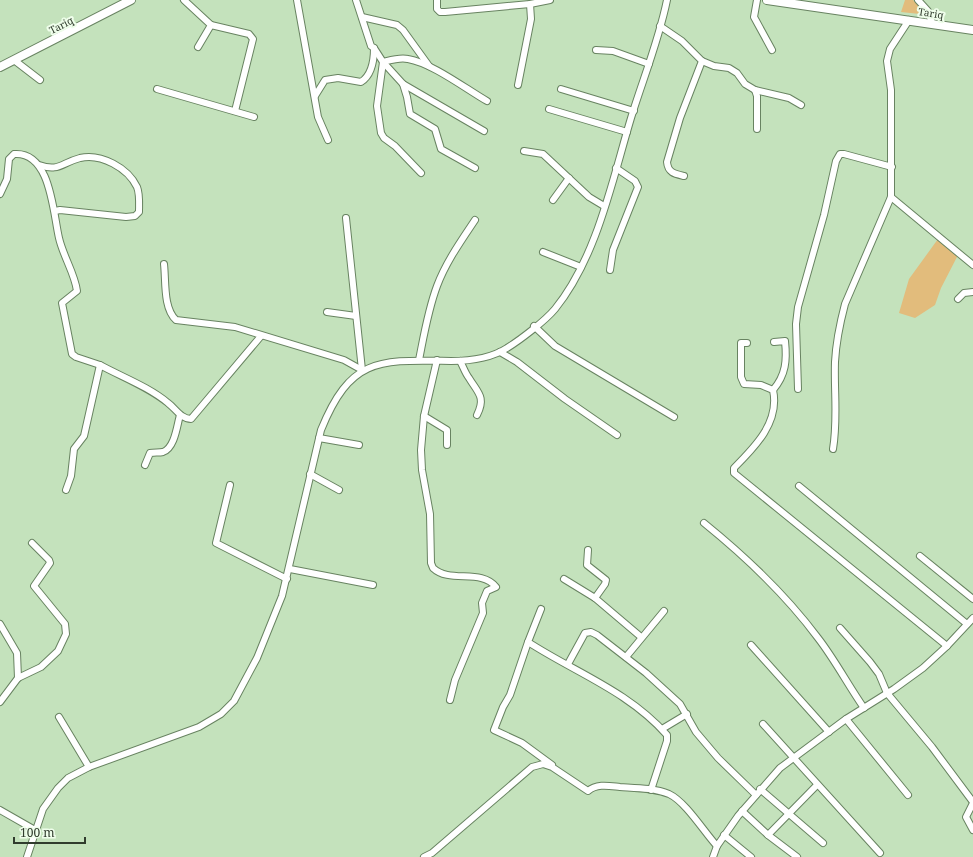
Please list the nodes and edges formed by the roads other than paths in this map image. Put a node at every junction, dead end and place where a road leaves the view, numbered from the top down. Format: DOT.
graph roads {
  1 [pos="131,0"];
  2 [pos="184,0"];
  3 [pos="297,0"];
  4 [pos="356,0"];
  5 [pos="437,0"];
  6 [pos="550,0"];
  7 [pos="667,0"];
  8 [pos="757,0"];
  9 [pos="767,0"];
  10 [pos="918,0"];
  11 [pos="518,3"];
  12 [pos="530,4"];
  13 [pos="362,17"];
  14 [pos="910,20"];
  15 [pos="932,23"];
  16 [pos="211,25"];
  17 [pos="660,26"];
  18 [pos="973,30"];
  19 [pos="198,47"];
  20 [pos="374,48"];
  21 [pos="596,50"];
  22 [pos="772,50"];
  23 [pos="14,60"];
  24 [pos="702,61"];
  25 [pos="383,62"];
  26 [pos="649,64"];
  27 [pos="0,67"];
  28 [pos="429,67"];
  29 [pos="40,80"];
  30 [pos="403,84"];
  31 [pos="518,85"];
  32 [pos="157,89"];
  33 [pos="561,89"];
  34 [pos="755,90"];
  35 [pos="315,96"];
  36 [pos="488,101"];
  37 [pos="801,105"];
  38 [pos="549,109"];
  39 [pos="235,111"];
  40 [pos="634,111"];
  41 [pos="254,117"];
  42 [pos="757,130"];
  43 [pos="484,131"];
  44 [pos="627,132"];
  45 [pos="328,140"];
  46 [pos="524,151"];
  47 [pos="39,166"];
  48 [pos="892,167"];
  49 [pos="476,168"];
  50 [pos="616,168"];
  51 [pos="421,173"];
  52 [pos="684,176"];
  53 [pos="569,178"];
  54 [pos="0,194"];
  55 [pos="891,197"];
  56 [pos="553,200"];
  57 [pos="604,206"];
  58 [pos="55,211"];
  59 [pos="346,218"];
  60 [pos="475,220"];
  61 [pos="543,252"];
  62 [pos="164,264"];
  63 [pos="973,266"];
  64 [pos="581,267"];
  65 [pos="610,270"];
  66 [pos="973,292"];
  67 [pos="958,299"];
  68 [pos="327,312"];
  69 [pos="356,316"];
  70 [pos="534,326"];
  71 [pos="261,336"];
  72 [pos="774,342"];
  73 [pos="747,343"];
  74 [pos="500,352"];
  75 [pos="419,360"];
  76 [pos="437,360"];
  77 [pos="460,361"];
  78 [pos="100,365"];
  79 [pos="362,370"];
  80 [pos="798,389"];
  81 [pos="773,390"];
  82 [pos="180,415"];
  83 [pos="477,415"];
  84 [pos="424,416"];
  85 [pos="674,417"];
  86 [pos="617,435"];
  87 [pos="319,438"];
  88 [pos="359,445"];
  89 [pos="447,445"];
  90 [pos="833,449"];
  91 [pos="145,465"];
  92 [pos="310,474"];
  93 [pos="230,485"];
  94 [pos="799,486"];
  95 [pos="66,490"];
  96 [pos="339,490"];
  97 [pos="704,523"];
  98 [pos="32,543"];
  99 [pos="588,550"];
  100 [pos="920,556"];
  101 [pos="290,569"];
  102 [pos="287,579"];
  103 [pos="564,579"];
  104 [pos="373,585"];
  105 [pos="595,598"];
  106 [pos="973,599"];
  107 [pos="541,609"];
  108 [pos="664,611"];
  109 [pos="973,618"];
  110 [pos="0,624"];
  111 [pos="967,624"];
  112 [pos="840,628"];
  113 [pos="641,637"];
  114 [pos="528,642"];
  115 [pos="751,645"];
  116 [pos="947,646"];
  117 [pos="626,658"];
  118 [pos="568,664"];
  119 [pos="18,678"];
  120 [pos="887,693"];
  121 [pos="450,700"];
  122 [pos="0,702"];
  123 [pos="864,708"];
  124 [pos="687,714"];
  125 [pos="59,717"];
  126 [pos="846,719"];
  127 [pos="763,724"];
  128 [pos="662,729"];
  129 [pos="829,732"];
  130 [pos="792,758"];
  131 [pos="89,767"];
  132 [pos="817,785"];
  133 [pos="592,787"];
  134 [pos="760,789"];
  135 [pos="651,790"];
  136 [pos="756,795"];
  137 [pos="908,795"];
  138 [pos="973,803"];
  139 [pos="0,810"];
  140 [pos="742,811"];
  141 [pos="789,815"];
  142 [pos="35,830"];
  143 [pos="973,830"];
  144 [pos="724,835"];
  145 [pos="768,835"];
  146 [pos="823,843"];
  147 [pos="717,846"];
  148 [pos="880,853"];
  149 [pos="27,857"];
  150 [pos="424,857"];
  151 [pos="713,857"];
  152 [pos="751,857"];
  153 [pos="797,857"];
  1 -- 23 [label="main road, Tariq"];
  2 -- 16 [label="street"];
  3 -- 35 [label="street"];
  4 -- 13 [label="street"];
  5 -- 11 [label="street"];
  6 -- 12 [label="street"];
  7 -- 17 [label="street"];
  8 -- 22 [label="street"];
  9 -- 14 [label="main road, Tariq"];
  10 -- 15 [label="street"];
  11 -- 12 [label="street"];
  12 -- 31 [label="street"];
  13 -- 20 [label="street"];
  13 -- 28 [label="street"];
  14 -- 15 [label="main road, Tariq"];
  14 -- 48 [label="street"];
  15 -- 18 [label="main road, Tariq"];
  16 -- 19 [label="street"];
  16 -- 39 [label="street"];
  17 -- 24 [label="street"];
  17 -- 26 [label="street"];
  20 -- 25 [label="street"];
  20 -- 35 [label="street"];
  21 -- 26 [label="street"];
  23 -- 27 [label="main road, Tariq"];
  23 -- 29 [label="street"];
  24 -- 34 [label="street"];
  24 -- 52 [label="street"];
  25 -- 28 [label="street"];
  25 -- 30 [label="street"];
  25 -- 51 [label="street"];
  26 -- 40 [label="street"];
  28 -- 36 [label="street"];
  30 -- 43 [label="street"];
  30 -- 49 [label="street"];
  32 -- 39 [label="street"];
  33 -- 40 [label="street"];
  34 -- 37 [label="street"];
  34 -- 42 [label="street"];
  35 -- 45 [label="street"];
  38 -- 44 [label="street"];
  39 -- 41 [label="street"];
  40 -- 44 [label="street"];
  44 -- 50 [label="street"];
  46 -- 53 [label="street"];
  47 -- 54 [label="street"];
  47 -- 58 [label="street"];
  47 -- 58 [label="street"];
  48 -- 55 [label="street"];
  48 -- 80 [label="street"];
  50 -- 57 [label="street"];
  50 -- 65 [label="street"];
  53 -- 56 [label="street"];
  53 -- 57 [label="street"];
  55 -- 63 [label="street"];
  55 -- 90 [label="street"];
  57 -- 64 [label="street"];
  58 -- 78 [label="street"];
  59 -- 69 [label="street"];
  60 -- 75 [label="street"];
  61 -- 64 [label="street"];
  62 -- 71 [label="street"];
  64 -- 70 [label="street"];
  66 -- 67 [label="street"];
  68 -- 69 [label="street"];
  69 -- 79 [label="street"];
  70 -- 74 [label="street"];
  70 -- 85 [label="street"];
  71 -- 79 [label="street"];
  71 -- 82 [label="street"];
  72 -- 81 [label="street"];
  73 -- 81 [label="street"];
  74 -- 77 [label="street"];
  74 -- 86 [label="street"];
  75 -- 76 [label="street"];
  75 -- 79 [label="street"];
  76 -- 77 [label="street"];
  76 -- 84 [label="street"];
  77 -- 83 [label="street"];
  78 -- 82 [label="street"];
  78 -- 95 [label="street"];
  79 -- 87 [label="street"];
  81 -- 116 [label="street"];
  82 -- 91 [label="street"];
  84 -- 89 [label="street"];
  84 -- 121 [label="street"];
  87 -- 88 [label="street"];
  87 -- 92 [label="street"];
  92 -- 96 [label="street"];
  92 -- 101 [label="street"];
  93 -- 102 [label="street"];
  94 -- 111 [label="street"];
  97 -- 123 [label="street"];
  98 -- 119 [label="street"];
  99 -- 105 [label="street"];
  100 -- 106 [label="street"];
  101 -- 102 [label="street"];
  101 -- 104 [label="street"];
  102 -- 131 [label="street"];
  103 -- 105 [label="street"];
  105 -- 113 [label="street"];
  107 -- 114 [label="street"];
  108 -- 113 [label="street"];
  109 -- 111 [label="street"];
  110 -- 119 [label="street"];
  111 -- 116 [label="street"];
  112 -- 120 [label="street"];
  113 -- 117 [label="street"];
  114 -- 118 [label="street"];
  114 -- 133 [label="street"];
  115 -- 129 [label="street"];
  116 -- 120 [label="street"];
  117 -- 118 [label="street"];
  117 -- 124 [label="street"];
  118 -- 128 [label="street"];
  119 -- 122 [label="street"];
  120 -- 123 [label="street"];
  120 -- 138 [label="street"];
  123 -- 126 [label="street"];
  124 -- 128 [label="street"];
  124 -- 136 [label="street"];
  125 -- 131 [label="street"];
  126 -- 129 [label="street"];
  126 -- 137 [label="street"];
  127 -- 130 [label="street"];
  128 -- 135 [label="street"];
  129 -- 130 [label="street"];
  130 -- 132 [label="street"];
  130 -- 134 [label="street"];
  131 -- 142 [label="street"];
  132 -- 141 [label="street"];
  132 -- 148 [label="street"];
  133 -- 135 [label="street"];
  133 -- 150 [label="street"];
  134 -- 136 [label="street"];
  134 -- 141 [label="street"];
  135 -- 147 [label="street"];
  136 -- 140 [label="street"];
  138 -- 143 [label="street"];
  139 -- 142 [label="street"];
  140 -- 144 [label="street"];
  140 -- 145 [label="street"];
  141 -- 145 [label="street"];
  141 -- 146 [label="street"];
  142 -- 149 [label="street"];
  144 -- 147 [label="street"];
  144 -- 152 [label="street"];
  145 -- 153 [label="street"];
  147 -- 151 [label="street"];
}
